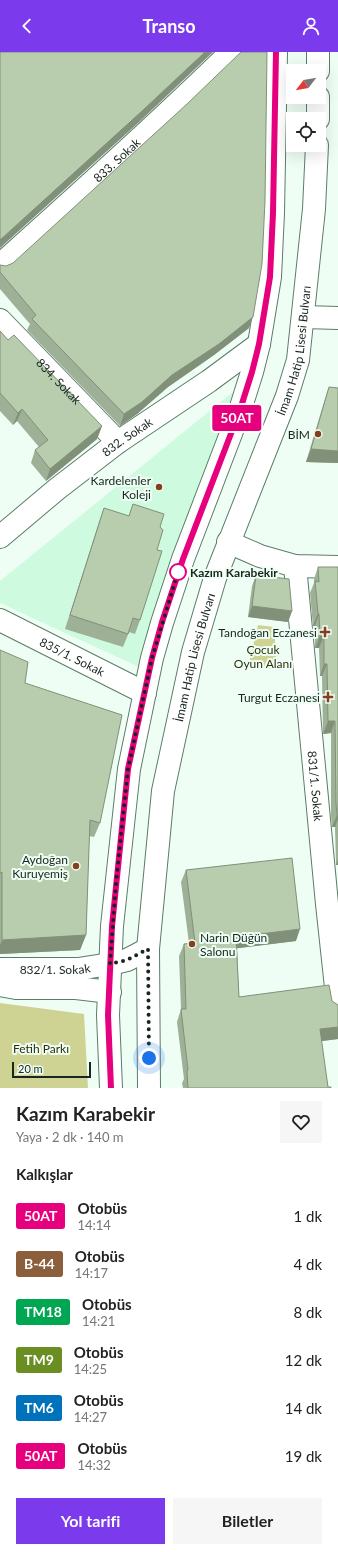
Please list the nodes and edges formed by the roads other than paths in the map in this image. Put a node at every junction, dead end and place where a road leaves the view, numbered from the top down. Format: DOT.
graph roads {
  1 [pos="231,52"];
  2 [pos="276,52"];
  3 [pos="318,52"];
  4 [pos="318,64"];
  5 [pos="317,152"];
  6 [pos="0,265"];
  7 [pos="304,318"];
  8 [pos="338,318"];
  9 [pos="0,320"];
  10 [pos="259,344"];
  11 [pos="118,442"];
  12 [pos="0,537"];
  13 [pos="228,542"];
  14 [pos="295,566"];
  15 [pos="338,567"];
  16 [pos="0,620"];
  17 [pos="144,693"];
  18 [pos="148,949"];
  19 [pos="335,959"];
  20 [pos="110,964"];
  21 [pos="0,968"];
  22 [pos="0,985"];
  23 [pos="110,992"];
  24 [pos="338,1006"];
  25 [pos="112,1088"];
  26 [pos="149,1088"];
  1 -- 6 [label="main road, 833. Sokak"];
  2 -- 10 [label="main road"];
  3 -- 4 [label="main road"];
  5 -- 7 [label="main road, İmam Hatip Lisesi Bulvarı"];
  7 -- 8 [label="main road"];
  7 -- 13 [label="main road, İmam Hatip Lisesi Bulvarı"];
  9 -- 11 [label="main road, 834. Sokak"];
  10 -- 11 [label="main road, 832. Sokak"];
  10 -- 17 [label="main road"];
  11 -- 12 [label="main road, 832. Sokak"];
  13 -- 14 [label="main road"];
  13 -- 18 [label="main road, İmam Hatip Lisesi Bulvarı"];
  14 -- 15 [label="main road"];
  14 -- 19 [label="main road, 831/1. Sokak"];
  16 -- 17 [label="main road, 835/1. Sokak"];
  17 -- 20 [label="main road"];
  18 -- 20 [label="main road, 832/1. Sokak"];
  18 -- 26 [label="main road, İmam Hatip Lisesi Bulvarı"];
  19 -- 24 [label="main road, 831/1. Sokak"];
  20 -- 21 [label="main road, 832/1. Sokak"];
  20 -- 23 [label="main road"];
  22 -- 23 [label="main road, 832/1. Sokak"];
  23 -- 25 [label="main road"];
}
